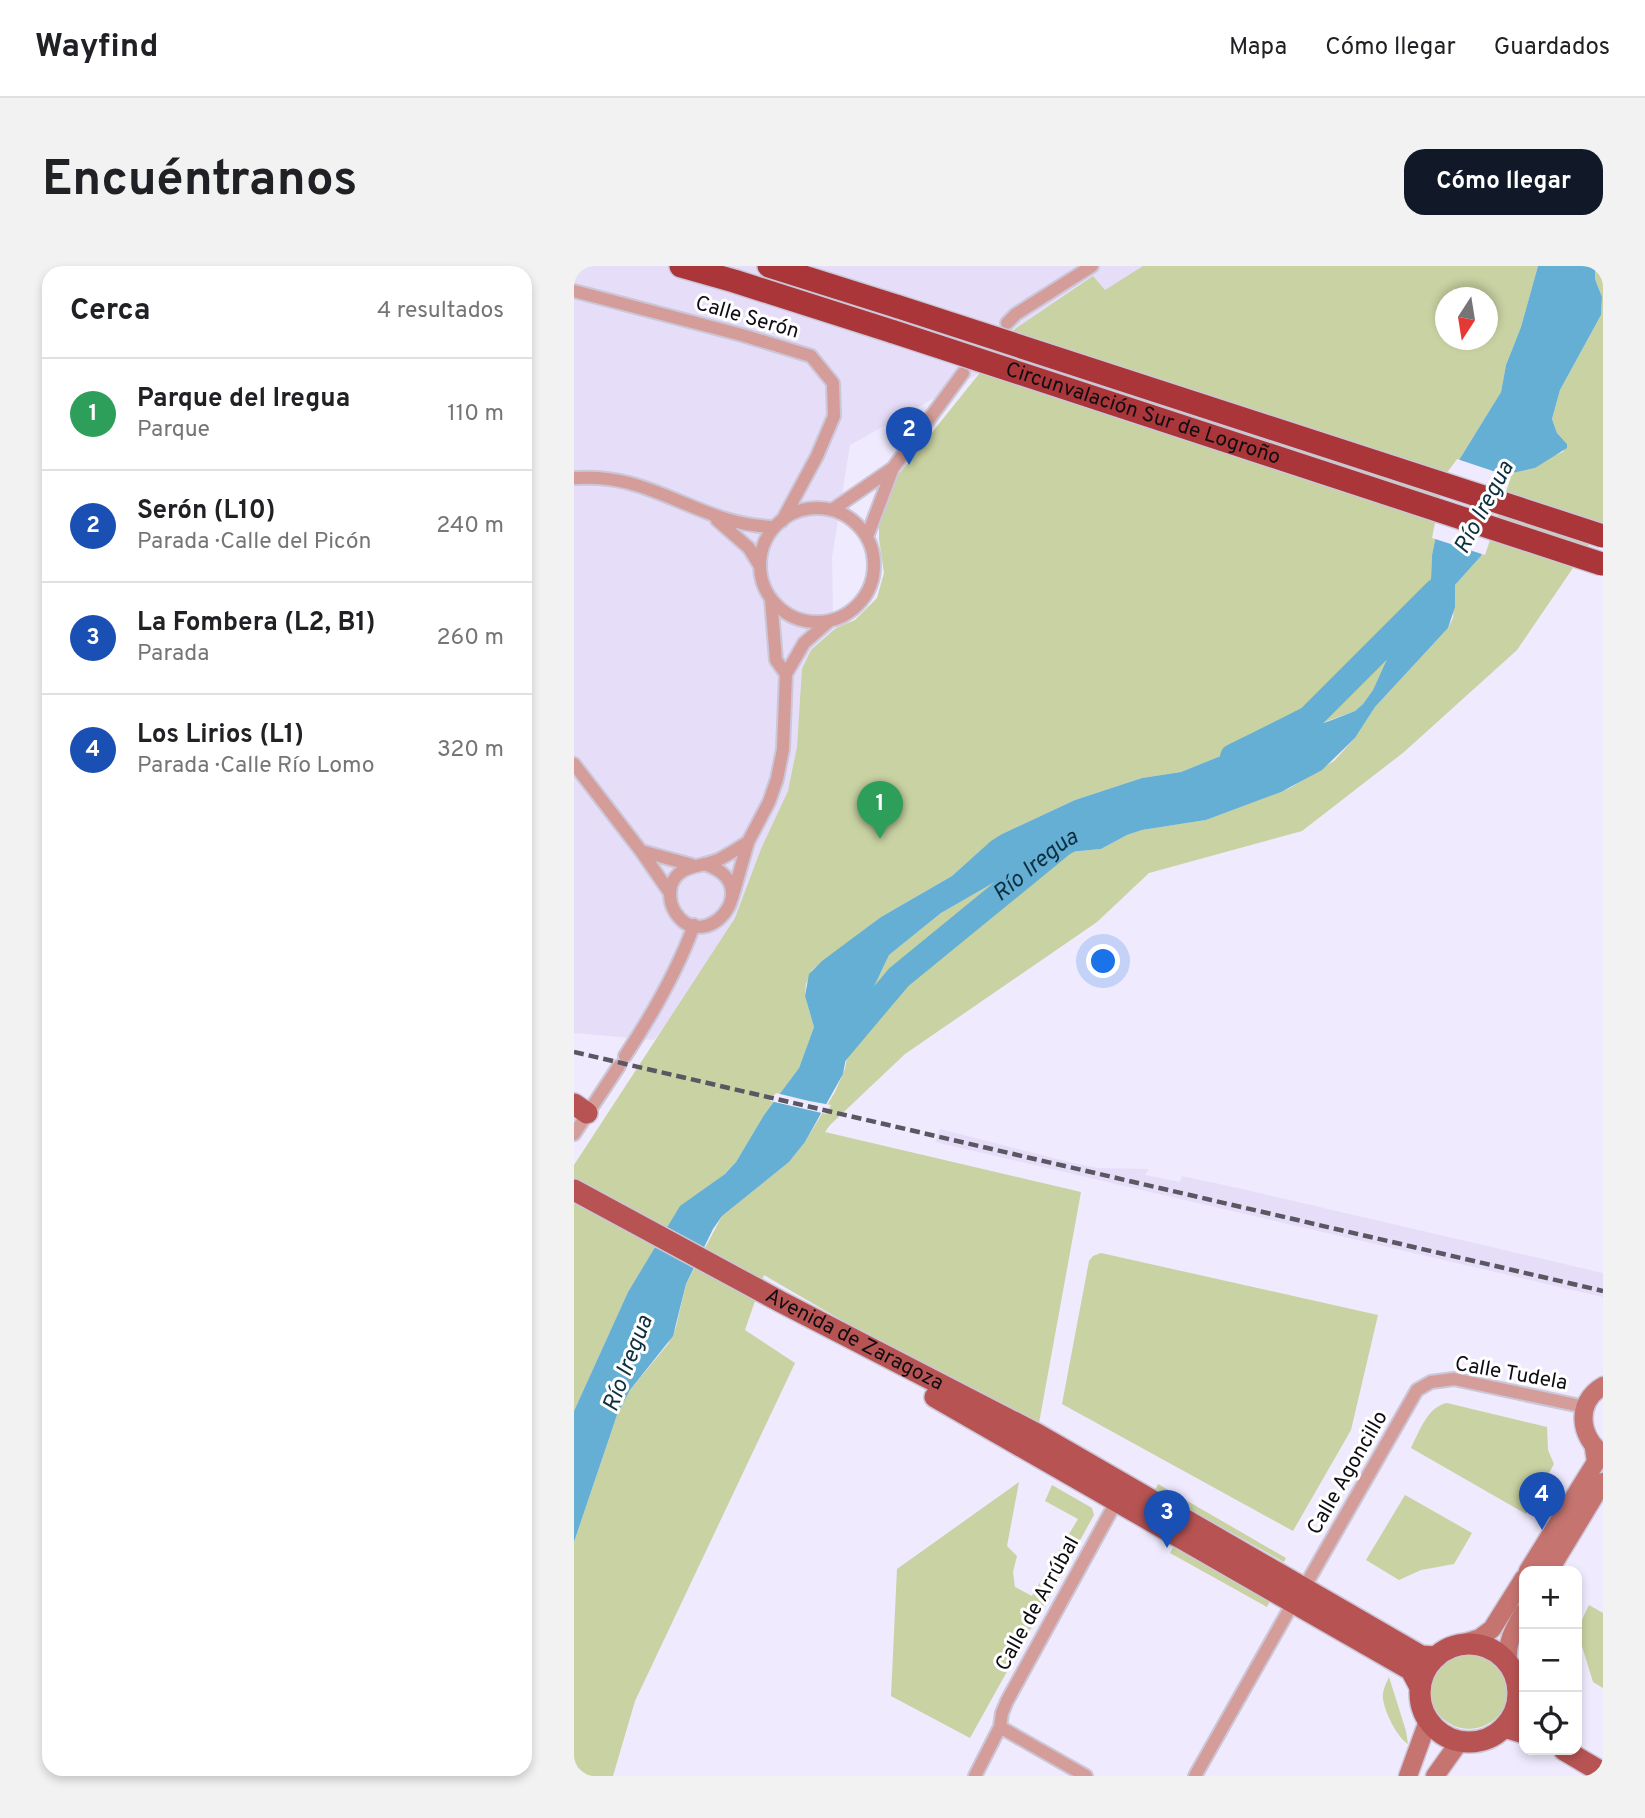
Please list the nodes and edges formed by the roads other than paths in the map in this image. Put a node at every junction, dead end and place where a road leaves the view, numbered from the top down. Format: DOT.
graph roads {
  1 [pos="681,266"];
  2 [pos="769,266"];
  3 [pos="1092,266"];
  4 [pos="574,291"];
  5 [pos="1007,323"];
  6 [pos="963,373"];
  7 [pos="893,468"];
  8 [pos="574,478"];
  9 [pos="832,510"];
  10 [pos="714,517"];
  11 [pos="778,524"];
  12 [pos="1603,536"];
  13 [pos="867,537"];
  14 [pos="1603,564"];
  15 [pos="760,566"];
  16 [pos="771,598"];
  17 [pos="828,622"];
  18 [pos="786,674"];
  19 [pos="574,764"];
  20 [pos="748,842"];
  21 [pos="641,851"];
  22 [pos="698,865"];
  23 [pos="670,893"];
  24 [pos="732,898"];
  25 [pos="694,925"];
  26 [pos="581,1109"];
  27 [pos="574,1134"];
  28 [pos="574,1190"];
  29 [pos="781,1302"];
  30 [pos="1431,1382"];
  31 [pos="1603,1386"];
  32 [pos="1585,1407"];
  33 [pos="1599,1451"];
  34 [pos="1603,1482"];
  35 [pos="1116,1502"];
  36 [pos="1531,1566"];
  37 [pos="1552,1566"];
  38 [pos="1519,1586"];
  39 [pos="1298,1596"];
  40 [pos="1519,1621"];
  41 [pos="1445,1651"];
  42 [pos="1508,1664"];
  43 [pos="1420,1687"];
  44 [pos="1519,1692"];
  45 [pos="1519,1704"];
  46 [pos="1428,1721"];
  47 [pos="1000,1727"];
  48 [pos="1514,1730"];
  49 [pos="1460,1741"];
  50 [pos="1582,1746"];
  51 [pos="1572,1755"];
  52 [pos="1603,1758"];
  53 [pos="1603,1773"];
  54 [pos="975,1776"];
  55 [pos="1086,1776"];
  56 [pos="1195,1776"];
  57 [pos="1408,1776"];
  58 [pos="1435,1776"];
  1 -- 14 [label="highway, Circunvalación Sur de Logroño, bridge"];
  2 -- 12 [label="highway, Circunvalación Sur de Logroño, bridge"];
  3 -- 5 [label="street"];
  4 -- 11 [label="street, Calle Serón"];
  6 -- 7 [label="street"];
  7 -- 9 [label="street"];
  7 -- 13 [label="street"];
  8 -- 10 [label="street"];
  9 -- 11 [label="street"];
  9 -- 13 [label="street"];
  10 -- 11 [label="street"];
  10 -- 15 [label="street"];
  11 -- 15 [label="street"];
  13 -- 17 [label="street"];
  15 -- 16 [label="street"];
  16 -- 17 [label="street"];
  16 -- 18 [label="street"];
  17 -- 18 [label="street"];
  18 -- 20 [label="street"];
  19 -- 21 [label="street"];
  20 -- 22 [label="street"];
  20 -- 24 [label="street"];
  21 -- 22 [label="street"];
  21 -- 23 [label="street"];
  22 -- 23 [label="street"];
  22 -- 24 [label="street"];
  23 -- 25 [label="street"];
  24 -- 25 [label="street"];
  25 -- 26 [label="street"];
  26 -- 27 [label="street"];
  28 -- 29 [label="main road"];
  29 -- 35 [label="main road, Avenida de Zaragoza"];
  29 -- 39 [label="main road, Avenida de Zaragoza"];
  30 -- 32 [label="street, Calle Tudela"];
  30 -- 39 [label="street, Calle Agoncillo"];
  31 -- 32 [label="main road"];
  32 -- 33 [label="main road"];
  33 -- 36 [label="main road"];
  34 -- 37 [label="main road"];
  35 -- 39 [label="main road, Avenida de Zaragoza"];
  35 -- 47 [label="street, Calle de Arrúbal"];
  38 -- 41 [label="main road"];
  39 -- 41 [label="main road, Avenida de Zaragoza"];
  39 -- 43 [label="main road, Avenida de Zaragoza"];
  39 -- 56 [label="street, Calle Agoncillo"];
  40 -- 42 [label="main road"];
  41 -- 42 [label="main road"];
  41 -- 43 [label="main road"];
  42 -- 44 [label="main road"];
  43 -- 46 [label="main road"];
  45 -- 48 [label="main road"];
  46 -- 49 [label="main road"];
  46 -- 57 [label="main road"];
  47 -- 54 [label="street, Calle de Arrúbal"];
  47 -- 55 [label="street"];
  48 -- 49 [label="main road"];
  49 -- 58 [label="main road"];
  50 -- 52 [label="main road"];
  51 -- 53 [label="main road"];
}
